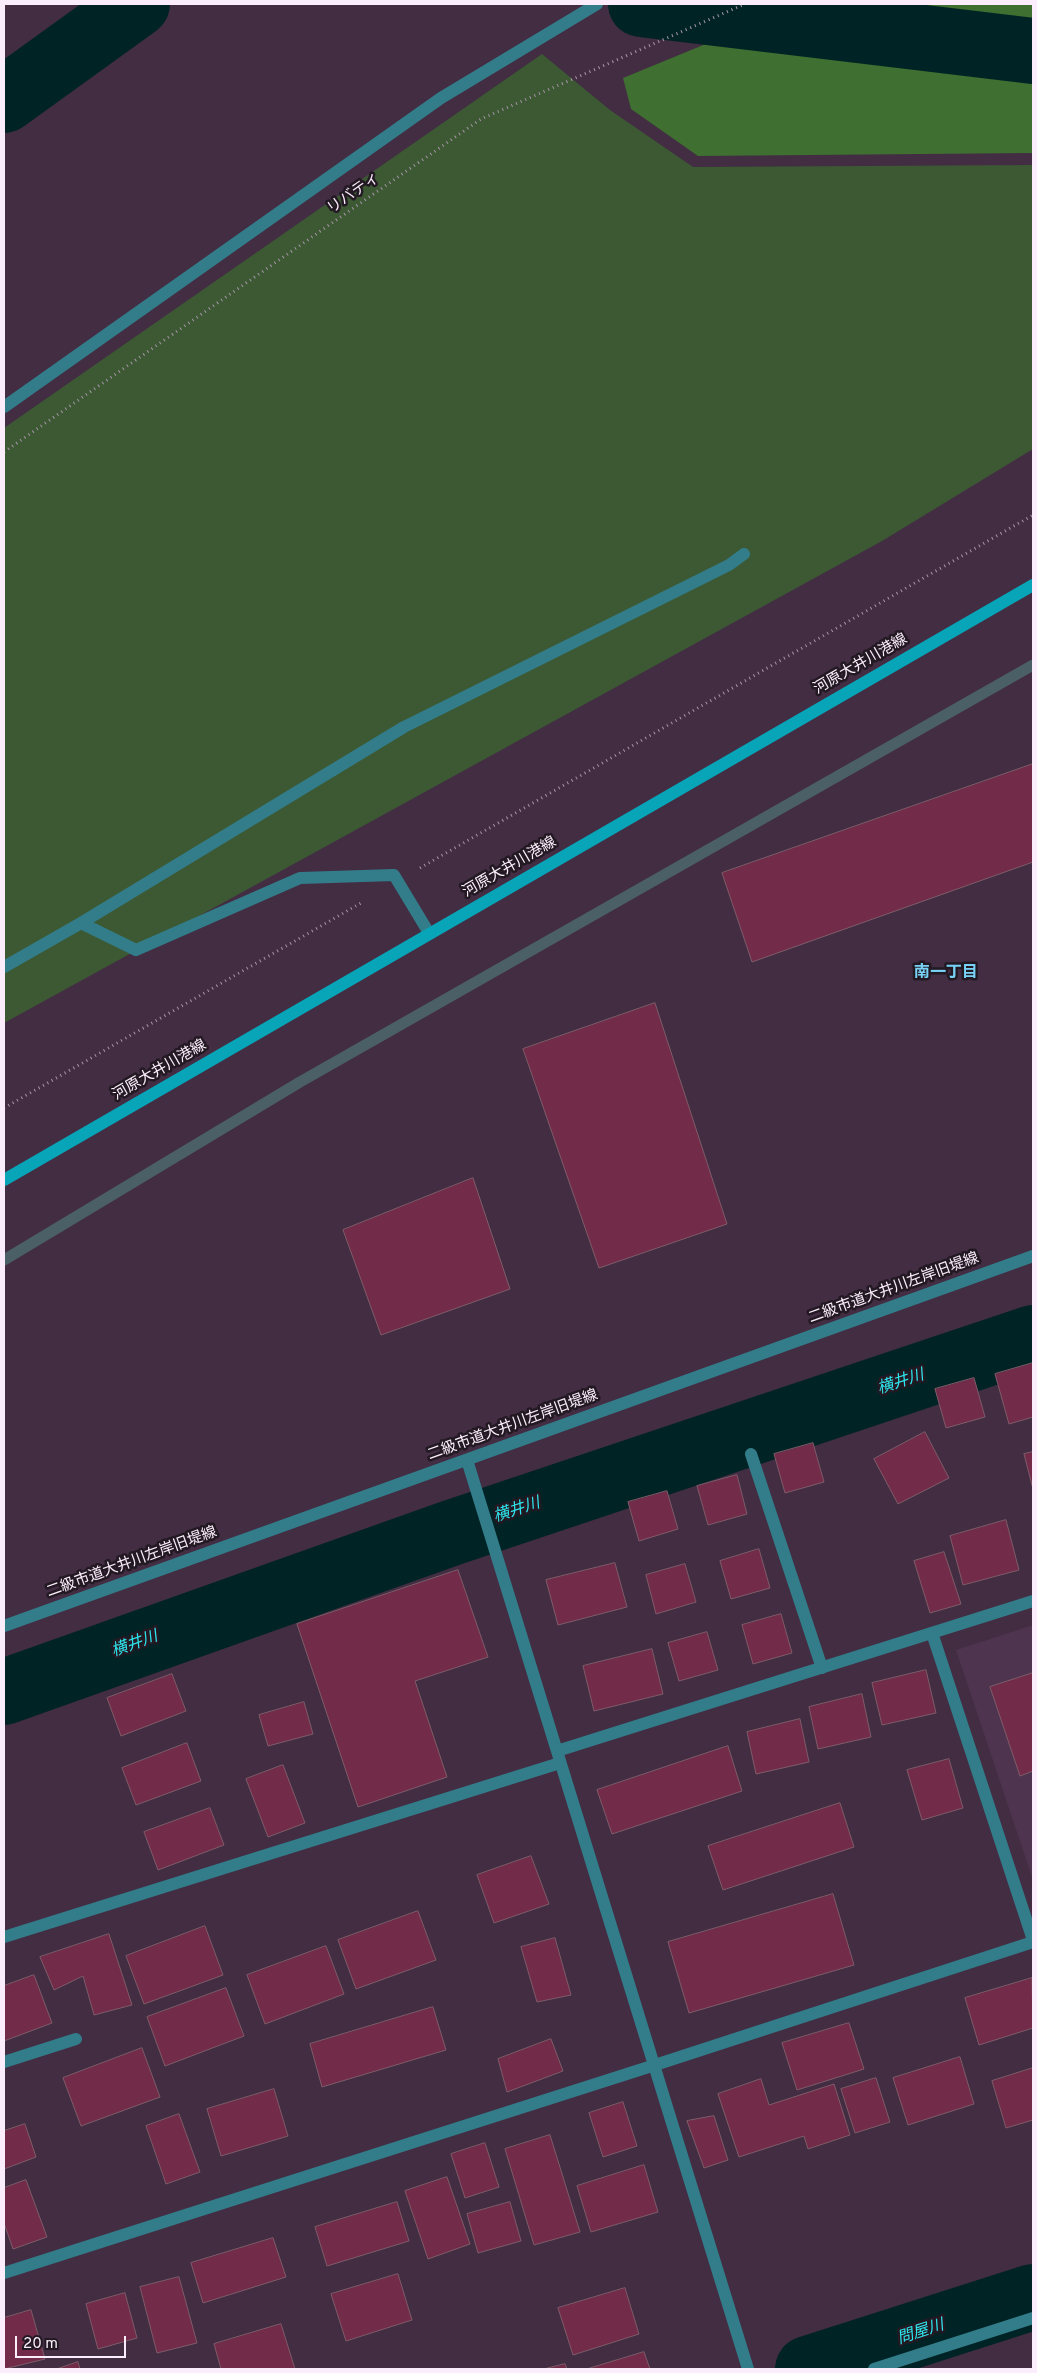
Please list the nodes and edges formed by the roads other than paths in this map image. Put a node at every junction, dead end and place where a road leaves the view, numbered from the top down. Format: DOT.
graph roads {
  1 [pos="597,4"];
  2 [pos="4,407"];
  3 [pos="744,554"];
  4 [pos="1033,585"];
  5 [pos="80,923"];
  6 [pos="429,934"];
  7 [pos="4,967"];
  8 [pos="4,1180"];
  9 [pos="1033,1256"];
  10 [pos="751,1454"];
  11 [pos="467,1460"];
  12 [pos="1033,1601"];
  13 [pos="4,1626"];
  14 [pos="932,1633"];
  15 [pos="822,1668"];
  16 [pos="558,1757"];
  17 [pos="4,1937"];
  18 [pos="1033,1941"];
  19 [pos="76,2038"];
  20 [pos="4,2062"];
  21 [pos="655,2065"];
  22 [pos="4,2273"];
  23 [pos="1033,2318"];
  24 [pos="748,2369"];
  25 [pos="874,2369"];
  1 -- 2 [label="street"];
  3 -- 5 [label="street"];
  4 -- 6 [label="main road, 河原大井川港線"];
  5 -- 6 [label="street"];
  5 -- 7 [label="street"];
  6 -- 8 [label="main road, 河原大井川港線"];
  9 -- 11 [label="street, 二級市道大井川左岸旧堤線"];
  10 -- 15 [label="street"];
  11 -- 13 [label="street, 二級市道大井川左岸旧堤線"];
  11 -- 16 [label="street"];
  12 -- 14 [label="street"];
  14 -- 15 [label="street"];
  14 -- 18 [label="street"];
  15 -- 16 [label="street"];
  16 -- 17 [label="street"];
  16 -- 21 [label="street"];
  18 -- 21 [label="street"];
  19 -- 20 [label="street"];
  21 -- 22 [label="street"];
  21 -- 24 [label="street"];
  23 -- 25 [label="street"];
}
